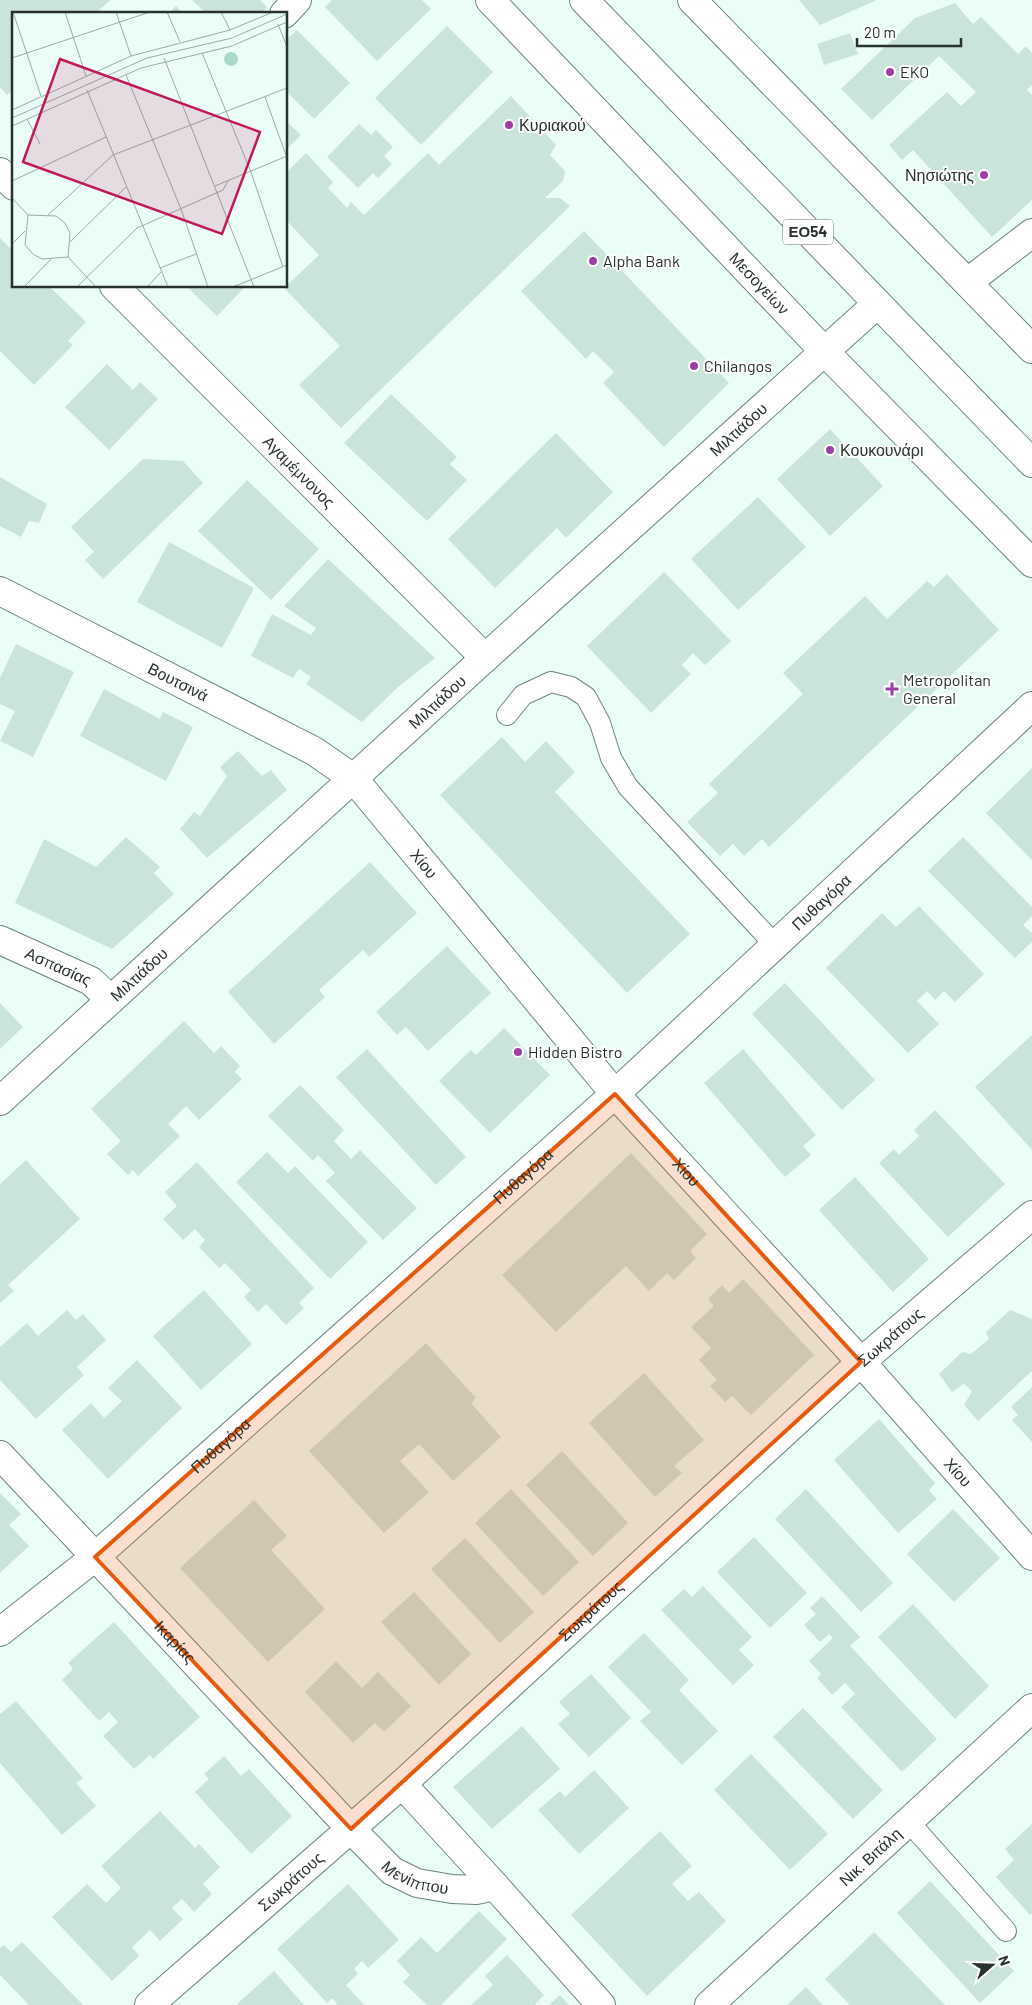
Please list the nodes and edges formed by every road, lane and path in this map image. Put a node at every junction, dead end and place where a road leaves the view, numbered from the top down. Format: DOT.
graph roads {
  1 [pos="297,0"];
  2 [pos="490,0"];
  3 [pos="584,0"];
  4 [pos="692,0"];
  5 [pos="286,12"];
  6 [pos="0,172"];
  7 [pos="12,184"];
  8 [pos="1032,233"];
  9 [pos="968,282"];
  10 [pos="116,288"];
  11 [pos="877,304"];
  12 [pos="1032,349"];
  13 [pos="825,352"];
  14 [pos="1032,463"];
  15 [pos="1032,563"];
  16 [pos="0,591"];
  17 [pos="485,658"];
  18 [pos="1032,706"];
  19 [pos="507,715"];
  20 [pos="353,778"];
  21 [pos="0,940"];
  22 [pos="775,945"];
  23 [pos="111,1000"];
  24 [pos="615,1094"];
  25 [pos="0,1101"];
  26 [pos="1032,1215"];
  27 [pos="861,1362"];
  28 [pos="0,1455"];
  29 [pos="1032,1556"];
  30 [pos="95,1557"];
  31 [pos="0,1632"];
  32 [pos="1032,1708"];
  33 [pos="402,1784"];
  34 [pos="909,1822"];
  35 [pos="351,1829"];
  36 [pos="496,1886"];
  37 [pos="1006,1931"];
  38 [pos="150,2005"];
  39 [pos="601,2005"];
  40 [pos="709,2005"];
  1 -- 5 [label="street"];
  2 -- 13 [label="street, Μεσογείων"];
  3 -- 11 [label="street, ΕΟ54"];
  4 -- 9 [label="street"];
  6 -- 7 [label="street"];
  8 -- 9 [label="street"];
  9 -- 12 [label="street"];
  10 -- 17 [label="street, Αγαμέμνονος"];
  11 -- 13 [label="street, Μιλτιάδου"];
  11 -- 14 [label="street, ΕΟ54"];
  13 -- 15 [label="street, Μεσογείων"];
  13 -- 17 [label="street, Μιλτιάδου"];
  16 -- 20 [label="street, Βουτσινά"];
  17 -- 20 [label="street, Μιλτιάδου"];
  18 -- 22 [label="street, Πυθαγόρα"];
  19 -- 22 [label="lane"];
  20 -- 23 [label="street, Μιλτιάδου"];
  20 -- 24 [label="street, Χίου"];
  21 -- 23 [label="street, Ασπασίας"];
  22 -- 24 [label="street, Πυθαγόρα"];
  23 -- 25 [label="street, Μιλτιάδου"];
  24 -- 27 [label="street, Χίου"];
  24 -- 30 [label="street, Πυθαγόρα"];
  26 -- 27 [label="street, Σωκράτους"];
  27 -- 29 [label="street, Χίου"];
  27 -- 33 [label="street, Σωκράτους"];
  28 -- 30 [label="street, Ικαρίας"];
  30 -- 31 [label="street, Πυθαγόρα"];
  30 -- 35 [label="street, Ικαρίας"];
  32 -- 34 [label="street, Νικ. Βιτάλη"];
  33 -- 35 [label="street, Σωκράτους"];
  33 -- 36 [label="street"];
  34 -- 37 [label="lane"];
  34 -- 40 [label="street, Νικ. Βιτάλη"];
  35 -- 36 [label="street, Μενίππου"];
  35 -- 38 [label="street, Σωκράτους"];
  36 -- 39 [label="street"];
}
